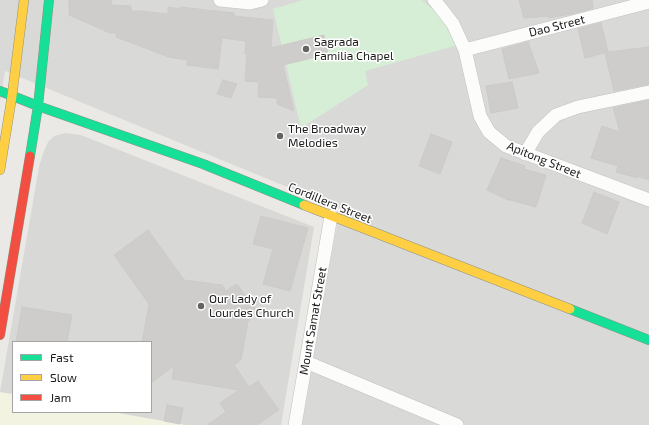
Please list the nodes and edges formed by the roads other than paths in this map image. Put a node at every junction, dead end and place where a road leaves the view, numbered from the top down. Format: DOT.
graph roads {
  1 [pos="24,0"];
  2 [pos="49,0"];
  3 [pos="220,0"];
  4 [pos="262,0"];
  5 [pos="434,0"];
  6 [pos="649,2"];
  7 [pos="466,50"];
  8 [pos="0,91"];
  9 [pos="649,92"];
  10 [pos="12,96"];
  11 [pos="38,106"];
  12 [pos="525,154"];
  13 [pos="0,170"];
  14 [pos="649,200"];
  15 [pos="331,216"];
  16 [pos="0,335"];
  17 [pos="649,340"];
  18 [pos="306,362"];
  19 [pos="439,422"];
  20 [pos="295,425"];
  21 [pos="457,425"];
  1 -- 10 [label="street"];
  2 -- 11 [label="street"];
  3 -- 4 [label="street"];
  5 -- 7 [label="street, Apitong Street"];
  6 -- 7 [label="street, Dao Street"];
  7 -- 12 [label="street, Apitong Street"];
  8 -- 10 [label="street, Cordillera Street"];
  9 -- 12 [label="street"];
  10 -- 11 [label="street, Cordillera Street"];
  10 -- 13 [label="street"];
  11 -- 15 [label="street, Cordillera Street"];
  11 -- 16 [label="street"];
  12 -- 14 [label="street, Apitong Street"];
  15 -- 17 [label="street, Cordillera Street"];
  15 -- 18 [label="street, Mount Samat Street"];
  18 -- 19 [label="street"];
  18 -- 20 [label="street, Mount Samat Street"];
  19 -- 21 [label="street"];
}
